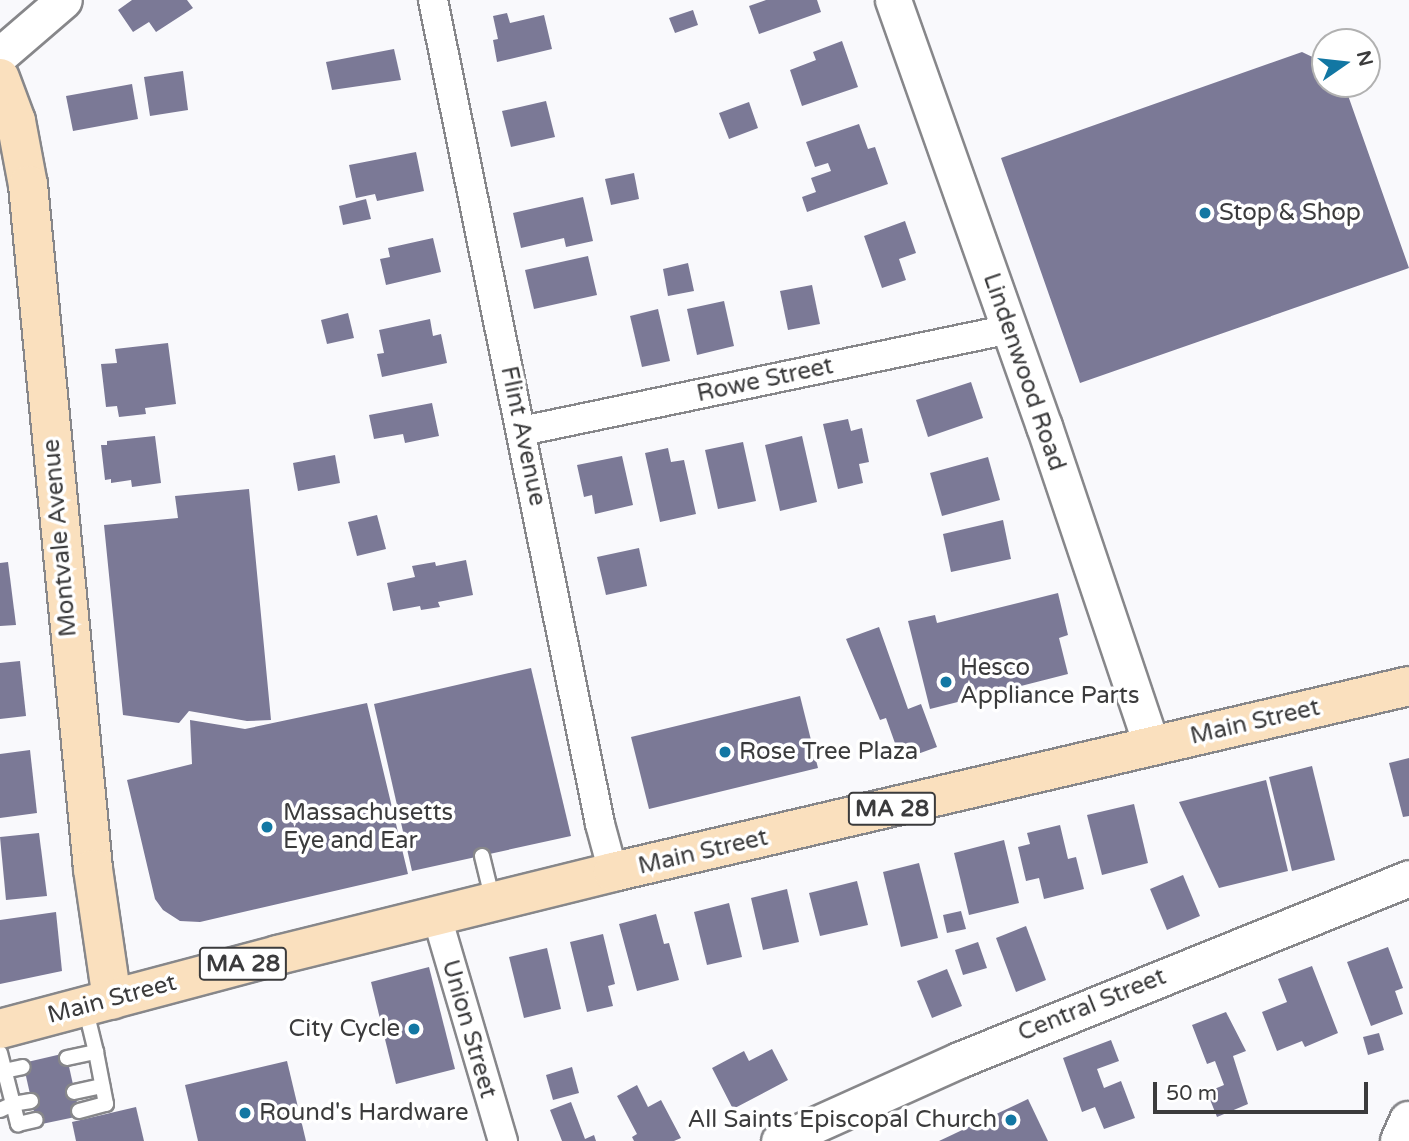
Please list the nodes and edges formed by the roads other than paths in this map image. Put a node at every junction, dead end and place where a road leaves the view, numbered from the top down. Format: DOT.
graph roads {
  1 [pos="64,0"];
  2 [pos="433,0"];
  3 [pos="893,0"];
  4 [pos="0,55"];
  5 [pos="0,78"];
  6 [pos="1009,329"];
  7 [pos="522,431"];
  8 [pos="1409,686"];
  9 [pos="1152,746"];
  10 [pos="482,856"];
  11 [pos="613,872"];
  12 [pos="1409,878"];
  13 [pos="493,902"];
  14 [pos="437,917"];
  15 [pos="99,1004"];
  16 [pos="0,1029"];
  17 [pos="96,1052"];
  18 [pos="0,1053"];
  19 [pos="67,1058"];
  20 [pos="23,1067"];
  21 [pos="5,1071"];
  22 [pos="102,1086"];
  23 [pos="74,1092"];
  24 [pos="31,1101"];
  25 [pos="6,1107"];
  26 [pos="79,1111"];
  27 [pos="36,1120"];
  28 [pos="1409,1121"];
  29 [pos="503,1141"];
  30 [pos="779,1141"];
  31 [pos="1400,1141"];
  1 -- 4 [label="street"];
  2 -- 7 [label="street, Flint Avenue"];
  3 -- 6 [label="street, Lindenwood Road"];
  5 -- 15 [label="main road, Montvale Avenue"];
  6 -- 7 [label="street, Rowe Street"];
  6 -- 9 [label="street, Lindenwood Road"];
  7 -- 11 [label="street, Flint Avenue"];
  8 -- 9 [label="main road, Main Street / MA 28"];
  9 -- 11 [label="main road, Main Street / MA 28"];
  10 -- 13 [label="lane"];
  11 -- 13 [label="main road, Main Street / MA 28"];
  12 -- 30 [label="street, Central Street"];
  13 -- 14 [label="main road, Main Street / MA 28"];
  14 -- 15 [label="main road, Main Street / MA 28"];
  14 -- 29 [label="street, Union Street"];
  15 -- 16 [label="main road, Main Street / MA 28"];
  15 -- 17 [label="lane"];
  17 -- 19 [label="lane"];
  17 -- 22 [label="lane"];
  18 -- 21 [label="lane"];
  20 -- 21 [label="lane"];
  21 -- 25 [label="lane"];
  22 -- 23 [label="lane"];
  22 -- 26 [label="lane"];
  24 -- 25 [label="lane"];
  25 -- 27 [label="lane"];
  28 -- 31 [label="main road"];
}
